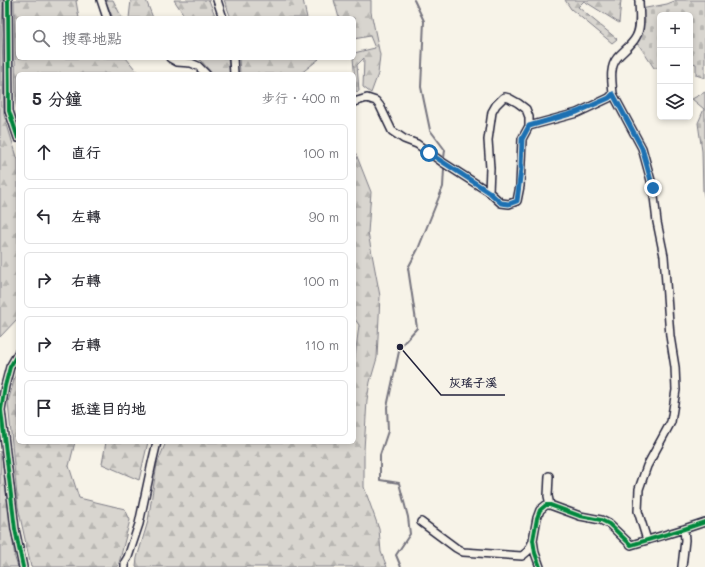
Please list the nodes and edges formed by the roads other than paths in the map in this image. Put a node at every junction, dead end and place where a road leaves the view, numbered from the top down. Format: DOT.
graph roads {
  1 [pos="8,0"];
  2 [pos="101,0"];
  3 [pos="217,0"];
  4 [pos="639,0"];
  5 [pos="106,16"];
  6 [pos="222,16"];
  7 [pos="174,60"];
  8 [pos="233,60"];
  9 [pos="192,62"];
  10 [pos="197,72"];
  11 [pos="204,72"];
  12 [pos="234,72"];
  13 [pos="613,94"];
  14 [pos="356,101"];
  15 [pos="529,126"];
  16 [pos="16,132"];
  17 [pos="489,192"];
  18 [pos="16,356"];
  19 [pos="157,444"];
  20 [pos="3,449"];
  21 [pos="549,476"];
  22 [pos="550,504"];
  23 [pos="421,522"];
  24 [pos="705,522"];
  25 [pos="684,529"];
  26 [pos="533,540"];
  27 [pos="647,540"];
  28 [pos="22,567"];
  29 [pos="125,567"];
  30 [pos="540,567"];
  31 [pos="682,567"];
  1 -- 16 [label="street"];
  2 -- 5 [label="street"];
  3 -- 6 [label="street"];
  4 -- 13 [label="street"];
  7 -- 9 [label="street"];
  8 -- 12 [label="street"];
  9 -- 10 [label="street"];
  9 -- 11 [label="street"];
  13 -- 15 [label="street"];
  13 -- 27 [label="street"];
  14 -- 17 [label="street"];
  15 -- 17 [label="street"];
  15 -- 17 [label="street"];
  18 -- 20 [label="street"];
  19 -- 29 [label="street"];
  20 -- 28 [label="street"];
  21 -- 22 [label="street"];
  22 -- 26 [label="street"];
  22 -- 27 [label="street"];
  23 -- 26 [label="street"];
  24 -- 25 [label="street"];
  25 -- 27 [label="street"];
  25 -- 31 [label="street"];
  26 -- 30 [label="street"];
}
